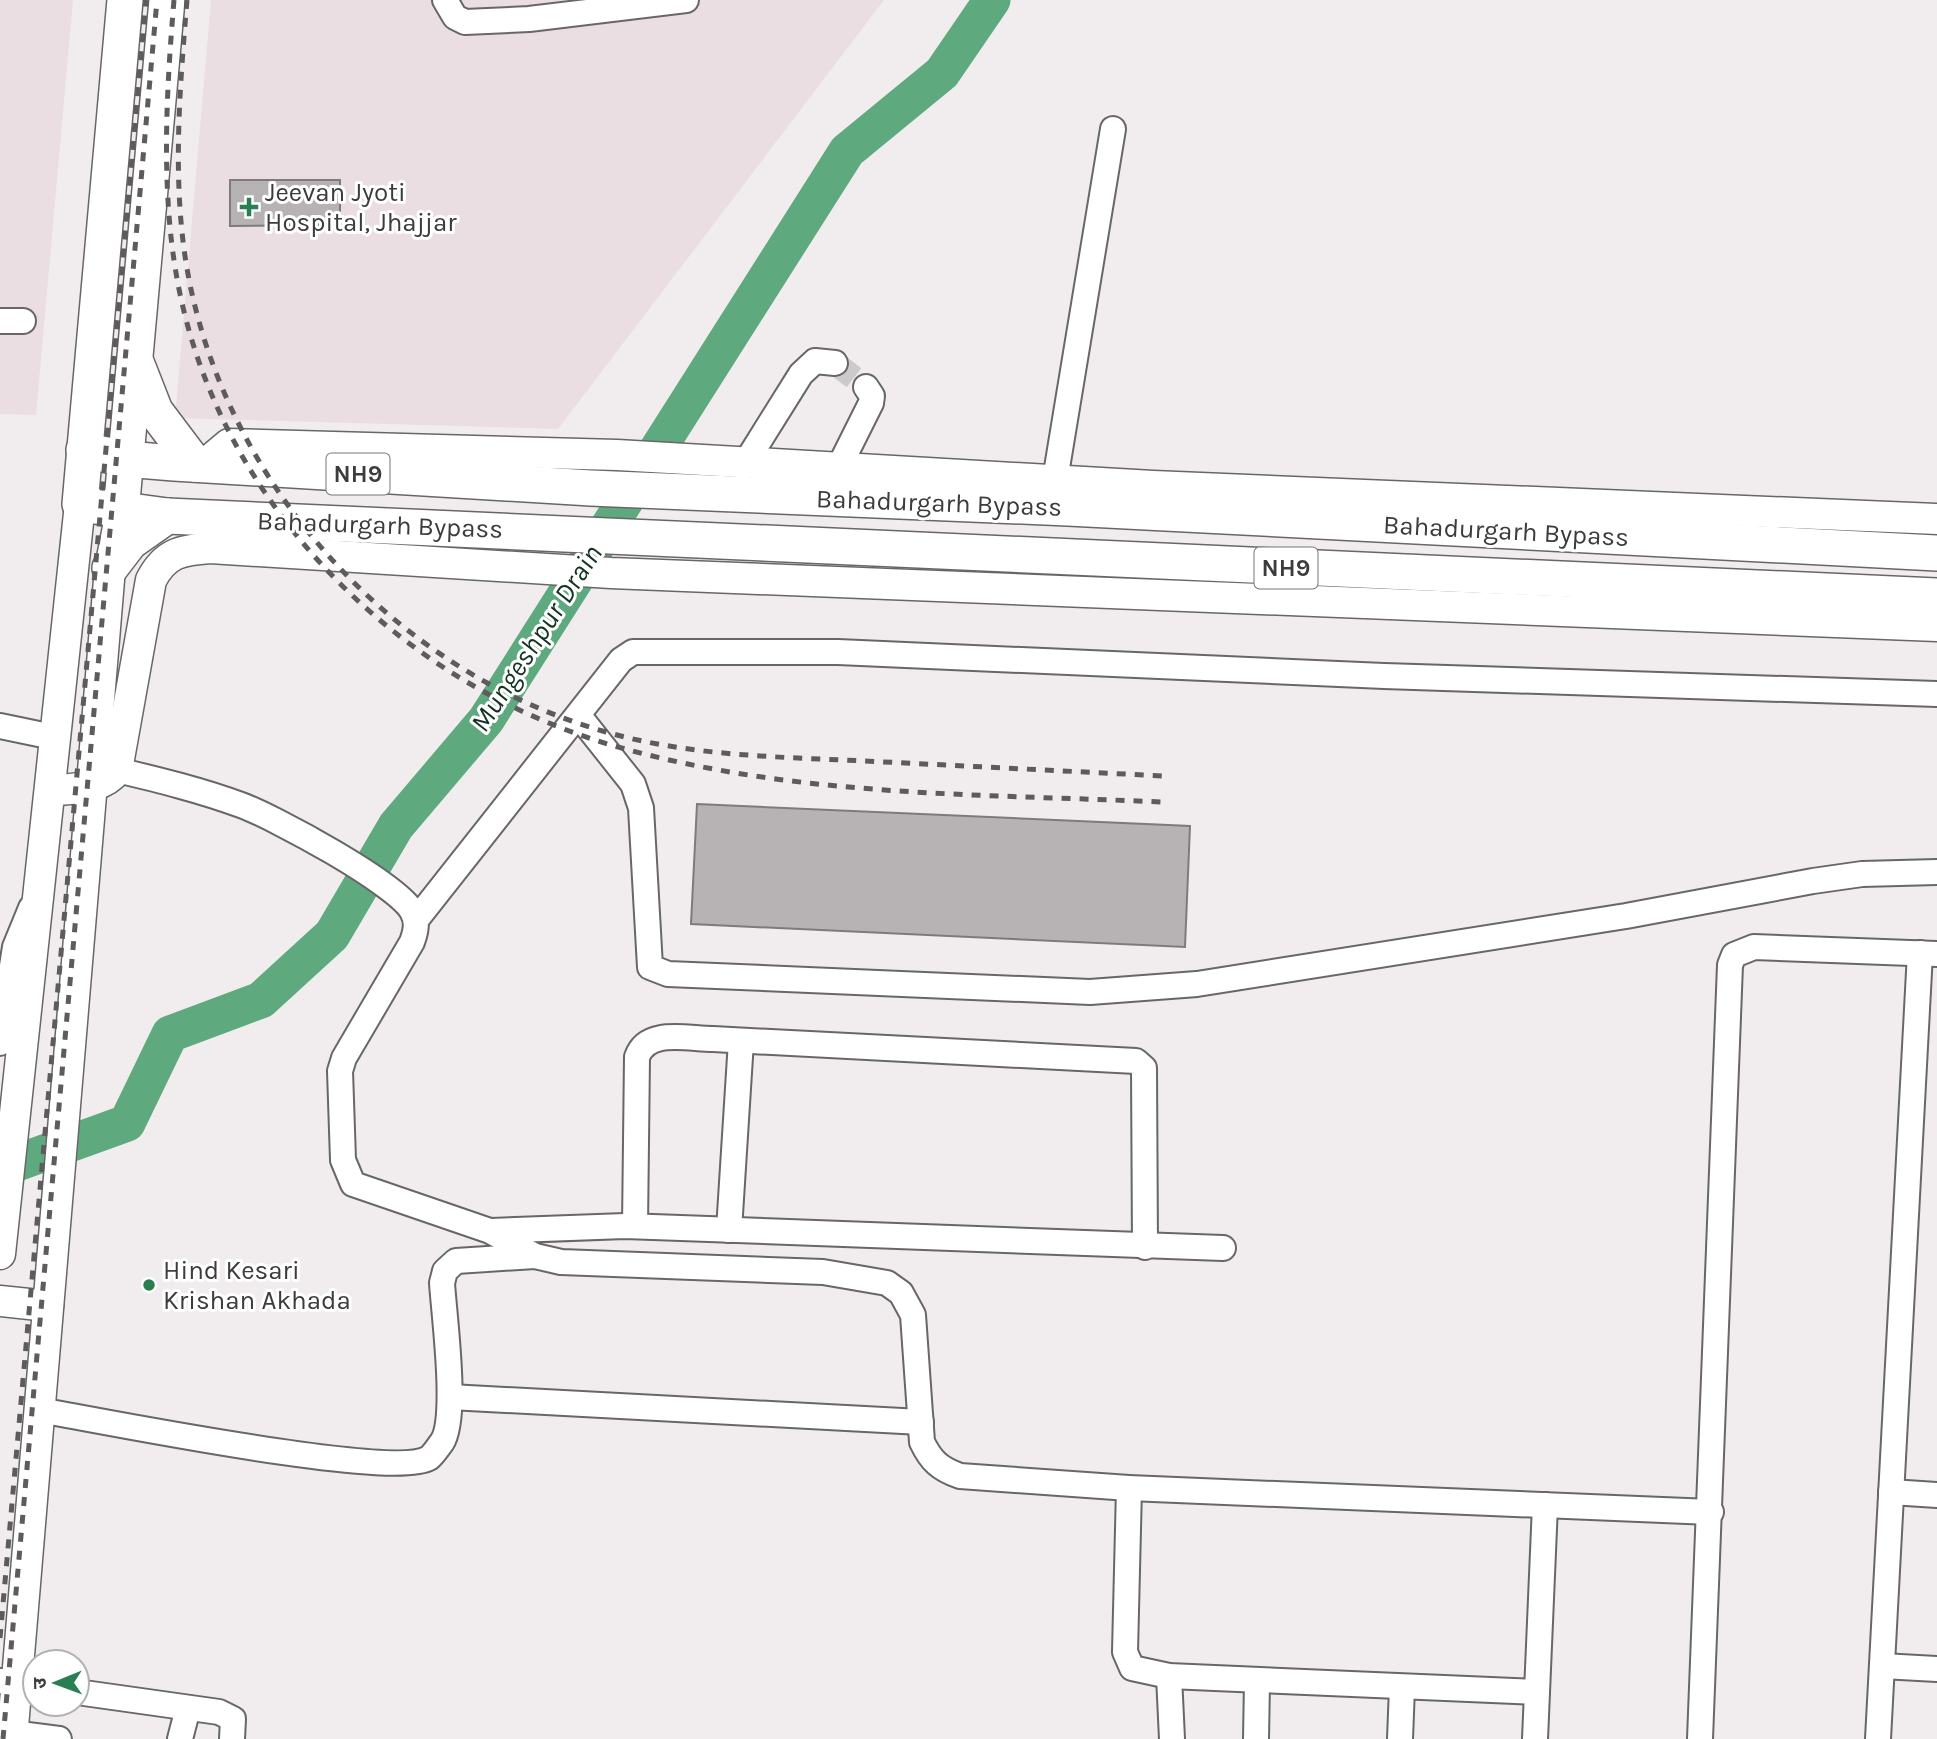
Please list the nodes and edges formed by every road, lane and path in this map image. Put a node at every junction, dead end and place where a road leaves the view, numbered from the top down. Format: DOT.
graph roads {
  1 [pos="125,0"];
  2 [pos="167,0"];
  3 [pos="446,0"];
  4 [pos="686,0"];
  5 [pos="1113,129"];
  6 [pos="134,355"];
  7 [pos="835,363"];
  8 [pos="866,387"];
  9 [pos="84,450"];
  10 [pos="126,459"];
  11 [pos="747,462"];
  12 [pos="200,464"];
  13 [pos="839,467"];
  14 [pos="1055,480"];
  15 [pos="80,505"];
  16 [pos="121,512"];
  17 [pos="167,516"];
  18 [pos="1937,519"];
  19 [pos="1729,542"];
  20 [pos="1937,553"];
  21 [pos="110,568"];
  22 [pos="1937,596"];
  23 [pos="1725,602"];
  24 [pos="1937,626"];
  25 [pos="1937,694"];
  26 [pos="579,716"];
  27 [pos="0,726"];
  28 [pos="52,737"];
  29 [pos="105,778"];
  30 [pos="50,791"];
  31 [pos="1937,872"];
  32 [pos="37,891"];
  33 [pos="416,920"];
  34 [pos="1928,953"];
  35 [pos="741,1041"];
  36 [pos="0,1043"];
  37 [pos="635,1226"];
  38 [pos="729,1230"];
  39 [pos="491,1231"];
  40 [pos="1145,1247"];
  41 [pos="1223,1248"];
  42 [pos="0,1254"];
  43 [pos="536,1256"];
  44 [pos="0,1301"];
  45 [pos="48,1302"];
  46 [pos="450,1397"];
  47 [pos="39,1410"];
  48 [pos="921,1422"];
  49 [pos="1129,1488"];
  50 [pos="1891,1492"];
  51 [pos="1937,1495"];
  52 [pos="1545,1505"];
  53 [pos="1711,1512"];
  54 [pos="1882,1666"];
  55 [pos="1937,1669"];
  56 [pos="1169,1676"];
  57 [pos="91,1681"];
  58 [pos="1257,1681"];
  59 [pos="1402,1687"];
  60 [pos="152,1688"];
  61 [pos="1537,1692"];
  62 [pos="91,1694"];
  63 [pos="14,1696"];
  64 [pos="188,1708"];
  65 [pos="59,1739"];
  66 [pos="180,1739"];
  67 [pos="232,1739"];
  68 [pos="1172,1739"];
  69 [pos="1256,1739"];
  70 [pos="1400,1739"];
  71 [pos="1535,1739"];
  72 [pos="1700,1739"];
  73 [pos="1878,1739"];
  1 -- 9 [label="highway"];
  2 -- 6 [label="highway"];
  3 -- 4 [label="street"];
  5 -- 14 [label="street"];
  6 -- 10 [label="highway"];
  6 -- 12 [label="highway"];
  7 -- 11 [label="street"];
  8 -- 13 [label="street"];
  9 -- 10 [label="highway, Bahadurgarh Bypass"];
  9 -- 15 [label="highway"];
  10 -- 12 [label="highway, Bahadurgarh Bypass / NH9"];
  10 -- 16 [label="highway"];
  11 -- 12 [label="main road"];
  11 -- 13 [label="main road"];
  12 -- 19 [label="highway, Bahadurgarh Bypass / NH9"];
  13 -- 14 [label="main road"];
  14 -- 18 [label="main road"];
  15 -- 16 [label="highway, Bahadurgarh Bypass / NH9"];
  15 -- 28 [label="main road"];
  16 -- 17 [label="highway, Bahadurgarh Bypass / NH9"];
  16 -- 21 [label="main road"];
  17 -- 21 [label="highway"];
  17 -- 23 [label="highway, Bahadurgarh Bypass / NH9"];
  19 -- 20 [label="highway, Bahadurgarh Bypass / NH9"];
  19 -- 23 [label="highway"];
  21 -- 29 [label="main road"];
  22 -- 23 [label="highway, Bahadurgarh Bypass / NH9"];
  23 -- 24 [label="main road"];
  23 -- 29 [label="main road"];
  25 -- 26 [label="street"];
  26 -- 31 [label="street"];
  26 -- 33 [label="street"];
  27 -- 28 [label="street"];
  28 -- 30 [label="main road"];
  29 -- 30 [label="main road"];
  29 -- 33 [label="street"];
  29 -- 45 [label="main road"];
  30 -- 32 [label="main road"];
  32 -- 36 [label="street"];
  32 -- 42 [label="main road"];
  33 -- 39 [label="street"];
  34 -- 50 [label="street"];
  34 -- 53 [label="street"];
  35 -- 37 [label="street"];
  35 -- 38 [label="street"];
  35 -- 40 [label="street"];
  37 -- 38 [label="street"];
  37 -- 39 [label="street"];
  38 -- 40 [label="street"];
  39 -- 43 [label="street"];
  40 -- 41 [label="street"];
  43 -- 46 [label="street"];
  43 -- 48 [label="street"];
  44 -- 45 [label="main road"];
  45 -- 47 [label="main road"];
  46 -- 47 [label="street"];
  46 -- 48 [label="street"];
  47 -- 63 [label="main road"];
  48 -- 49 [label="street"];
  49 -- 52 [label="street"];
  49 -- 56 [label="street"];
  50 -- 51 [label="street"];
  50 -- 54 [label="street"];
  52 -- 53 [label="street"];
  52 -- 61 [label="street"];
  53 -- 72 [label="street"];
  54 -- 55 [label="street"];
  54 -- 73 [label="street"];
  56 -- 58 [label="street"];
  56 -- 68 [label="street"];
  57 -- 60 [label="street"];
  58 -- 59 [label="street"];
  58 -- 69 [label="street"];
  59 -- 61 [label="street"];
  59 -- 70 [label="street"];
  61 -- 71 [label="street"];
  62 -- 64 [label="street"];
  63 -- 65 [label="street"];
  64 -- 66 [label="street"];
  64 -- 67 [label="street"];
}
